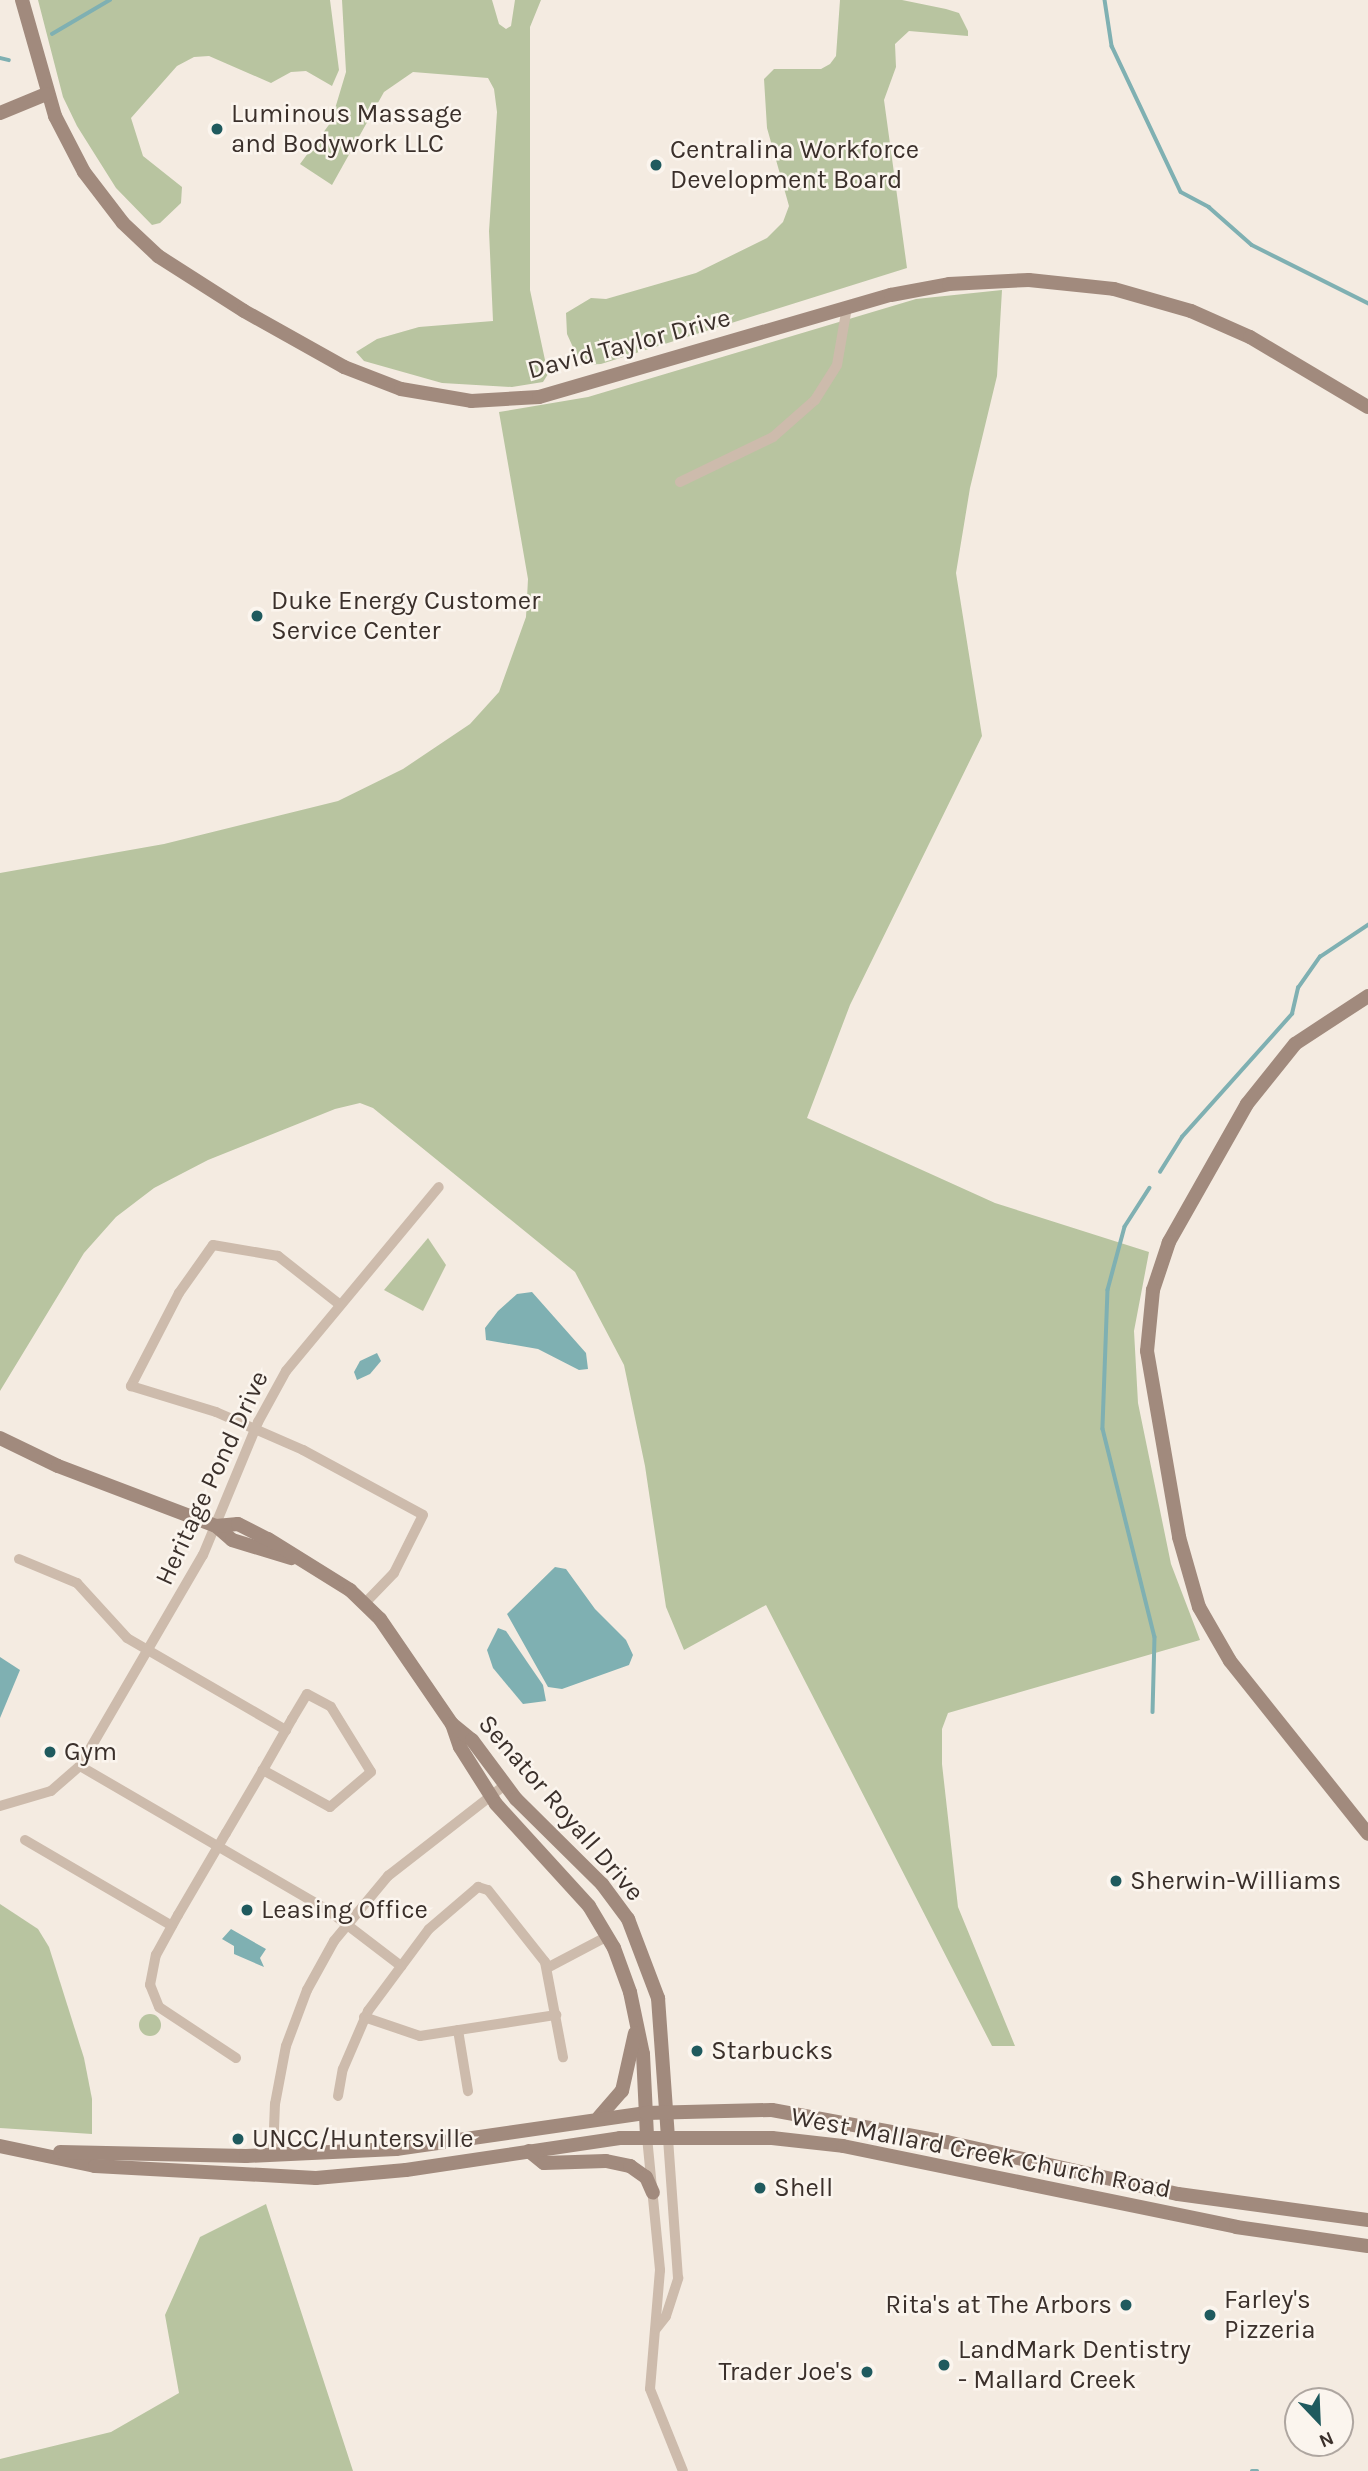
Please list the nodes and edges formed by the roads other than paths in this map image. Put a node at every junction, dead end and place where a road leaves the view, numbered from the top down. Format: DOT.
graph roads {
  1 [pos="22,0"];
  2 [pos="46,94"];
  3 [pos="0,113"];
  4 [pos="847,307"];
  5 [pos="1368,407"];
  6 [pos="680,482"];
  7 [pos="1368,996"];
  8 [pos="439,1187"];
  9 [pos="340,1304"];
  10 [pos="256,1429"];
  11 [pos="0,1438"];
  12 [pos="216,1526"];
  13 [pos="19,1559"];
  14 [pos="365,1603"];
  15 [pos="149,1651"];
  16 [pos="452,1724"];
  17 [pos="286,1730"];
  18 [pos="80,1766"];
  19 [pos="263,1770"];
  20 [pos="505,1785"];
  21 [pos="490,1795"];
  22 [pos="0,1807"];
  23 [pos="1368,1834"];
  24 [pos="25,1840"];
  25 [pos="218,1847"];
  26 [pos="345,1924"];
  27 [pos="172,1926"];
  28 [pos="608,1936"];
  29 [pos="401,1966"];
  30 [pos="548,1968"];
  31 [pos="556,2015"];
  32 [pos="364,2017"];
  33 [pos="458,2030"];
  34 [pos="636,2031"];
  35 [pos="236,2057"];
  36 [pos="563,2057"];
  37 [pos="468,2091"];
  38 [pos="338,2096"];
  39 [pos="667,2112"];
  40 [pos="646,2113"];
  41 [pos="598,2118"];
  42 [pos="646,2137"];
  43 [pos="668,2137"];
  44 [pos="0,2146"];
  45 [pos="529,2151"];
  46 [pos="42,2152"];
  47 [pos="273,2155"];
  48 [pos="653,2193"];
  49 [pos="1368,2220"];
  50 [pos="1368,2246"];
  51 [pos="655,2330"];
  52 [pos="683,2471"];
  1 -- 2 [label="street, David Taylor Drive"];
  2 -- 3 [label="street"];
  2 -- 4 [label="street, David Taylor Drive"];
  4 -- 5 [label="street, David Taylor Drive"];
  4 -- 6 [label="street"];
  7 -- 23 [label="street"];
  8 -- 9 [label="street, Heritage Pond Drive"];
  9 -- 10 [label="street, Heritage Pond Drive"];
  9 -- 10 [label="street"];
  10 -- 12 [label="street, Heritage Pond Drive"];
  10 -- 14 [label="street"];
  11 -- 12 [label="street"];
  12 -- 14 [label="street"];
  12 -- 15 [label="street, Heritage Pond Drive"];
  13 -- 15 [label="street"];
  14 -- 16 [label="street"];
  15 -- 17 [label="street"];
  15 -- 18 [label="street, Heritage Pond Drive"];
  16 -- 20 [label="street, Senator Royall Drive"];
  16 -- 21 [label="street, Senator Royall Drive"];
  17 -- 19 [label="street"];
  17 -- 19 [label="street"];
  18 -- 22 [label="street, Heritage Pond Drive"];
  18 -- 25 [label="street"];
  19 -- 25 [label="street"];
  20 -- 21 [label="street"];
  20 -- 39 [label="street, Senator Royall Drive"];
  21 -- 26 [label="street"];
  21 -- 28 [label="street, Senator Royall Drive"];
  24 -- 27 [label="street"];
  25 -- 26 [label="street"];
  25 -- 27 [label="street"];
  26 -- 29 [label="street"];
  26 -- 47 [label="street"];
  27 -- 35 [label="street"];
  28 -- 30 [label="street"];
  28 -- 34 [label="street, Senator Royall Drive"];
  29 -- 30 [label="street"];
  29 -- 32 [label="street"];
  30 -- 31 [label="street"];
  31 -- 33 [label="street"];
  31 -- 36 [label="street"];
  32 -- 33 [label="street"];
  32 -- 38 [label="street"];
  33 -- 37 [label="street"];
  34 -- 40 [label="street, Senator Royall Drive"];
  34 -- 41 [label="street"];
  39 -- 40 [label="street, West Mallard Creek Church Road"];
  39 -- 43 [label="street, Senator Royall Drive"];
  39 -- 49 [label="street, West Mallard Creek Church Road"];
  40 -- 41 [label="street, West Mallard Creek Church Road"];
  40 -- 42 [label="street, Senator Royall Drive"];
  41 -- 47 [label="street, West Mallard Creek Church Road"];
  42 -- 43 [label="street, West Mallard Creek Church Road"];
  42 -- 45 [label="street, West Mallard Creek Church Road"];
  42 -- 48 [label="street, Senator Royall Drive"];
  43 -- 50 [label="street, West Mallard Creek Church Road"];
  43 -- 51 [label="street, Senator Royall Drive"];
  44 -- 46 [label="street, West Mallard Creek Church Road"];
  45 -- 46 [label="street, West Mallard Creek Church Road"];
  45 -- 48 [label="street"];
  46 -- 47 [label="street, West Mallard Creek Church Road"];
  48 -- 51 [label="street, Senator Royall Drive"];
  51 -- 52 [label="street, Senator Royall Drive"];
}
